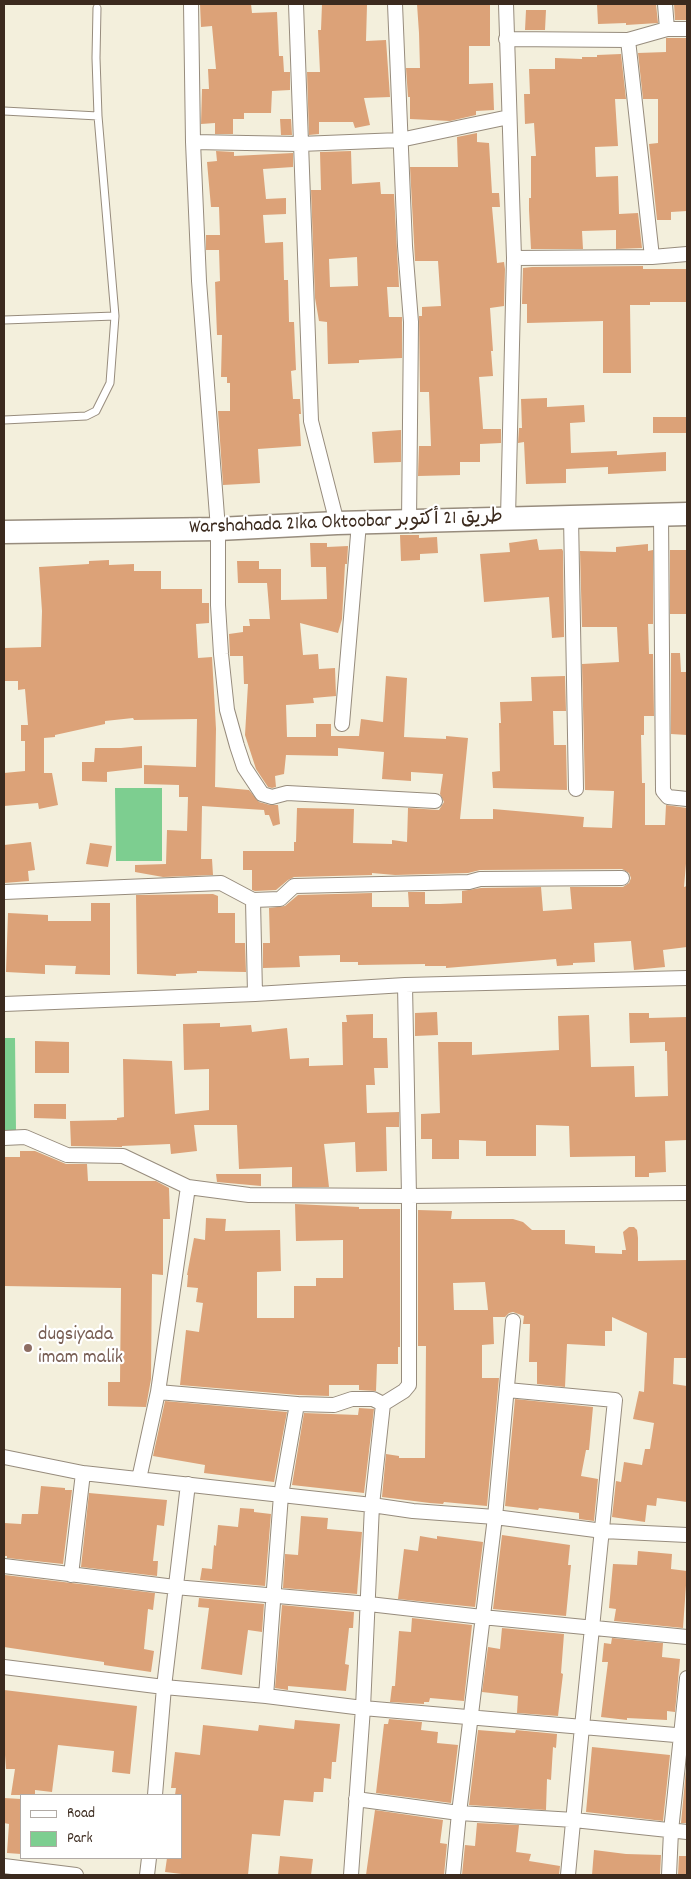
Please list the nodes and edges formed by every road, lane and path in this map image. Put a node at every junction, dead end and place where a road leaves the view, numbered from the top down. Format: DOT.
graph roads {
  1 [pos="191,4"];
  2 [pos="296,4"];
  3 [pos="396,4"];
  4 [pos="506,4"];
  5 [pos="665,4"];
  6 [pos="97,8"];
  7 [pos="667,29"];
  8 [pos="687,29"];
  9 [pos="506,39"];
  10 [pos="628,40"];
  11 [pos="4,112"];
  12 [pos="98,116"];
  13 [pos="509,117"];
  14 [pos="400,140"];
  15 [pos="193,142"];
  16 [pos="300,144"];
  17 [pos="687,254"];
  18 [pos="652,257"];
  19 [pos="514,258"];
  20 [pos="115,316"];
  21 [pos="4,320"];
  22 [pos="4,420"];
  23 [pos="661,514"];
  24 [pos="687,514"];
  25 [pos="571,517"];
  26 [pos="508,518"];
  27 [pos="410,522"];
  28 [pos="348,523"];
  29 [pos="218,528"];
  30 [pos="4,532"];
  31 [pos="342,724"];
  32 [pos="576,789"];
  33 [pos="687,799"];
  34 [pos="436,801"];
  35 [pos="622,878"];
  36 [pos="4,892"];
  37 [pos="253,900"];
  38 [pos="687,978"];
  39 [pos="404,985"];
  40 [pos="255,994"];
  41 [pos="4,1004"];
  42 [pos="4,1138"];
  43 [pos="188,1187"];
  44 [pos="687,1193"];
  45 [pos="409,1196"];
  46 [pos="514,1321"];
  47 [pos="507,1390"];
  48 [pos="158,1392"];
  49 [pos="297,1404"];
  50 [pos="383,1404"];
  51 [pos="4,1457"];
  52 [pos="83,1472"];
  53 [pos="139,1479"];
  54 [pos="188,1484"];
  55 [pos="281,1495"];
  56 [pos="372,1505"];
  57 [pos="494,1517"];
  58 [pos="603,1530"];
  59 [pos="687,1535"];
  60 [pos="4,1566"];
  61 [pos="71,1576"];
  62 [pos="175,1587"];
  63 [pos="274,1597"];
  64 [pos="369,1604"];
  65 [pos="482,1618"];
  66 [pos="593,1628"];
  67 [pos="687,1637"];
  68 [pos="4,1667"];
  69 [pos="687,1678"];
  70 [pos="164,1687"];
  71 [pos="266,1696"];
  72 [pos="363,1708"];
  73 [pos="471,1718"];
  74 [pos="582,1727"];
  75 [pos="684,1736"];
  76 [pos="155,1794"];
  77 [pos="356,1799"];
  78 [pos="459,1813"];
  79 [pos="574,1820"];
  80 [pos="671,1831"];
  81 [pos="687,1832"];
  82 [pos="149,1859"];
  83 [pos="4,1866"];
  84 [pos="76,1875"];
  85 [pos="147,1875"];
  86 [pos="351,1875"];
  87 [pos="454,1875"];
  88 [pos="568,1875"];
  89 [pos="669,1875"];
  1 -- 15 [label="street"];
  2 -- 16 [label="street"];
  3 -- 14 [label="street"];
  4 -- 9 [label="street"];
  5 -- 7 [label="street"];
  6 -- 12 [label="lane"];
  7 -- 8 [label="street"];
  7 -- 10 [label="street"];
  9 -- 10 [label="street"];
  9 -- 13 [label="street"];
  10 -- 18 [label="street"];
  11 -- 12 [label="lane"];
  12 -- 20 [label="lane"];
  13 -- 14 [label="street"];
  13 -- 19 [label="street"];
  14 -- 16 [label="street"];
  14 -- 27 [label="street"];
  15 -- 16 [label="street"];
  15 -- 29 [label="street"];
  16 -- 28 [label="street"];
  17 -- 18 [label="street"];
  18 -- 19 [label="street"];
  19 -- 26 [label="street"];
  20 -- 21 [label="lane"];
  20 -- 22 [label="lane"];
  23 -- 24 [label="main road, Warshahada 21ka Oktoobar طريق 21 أكتوبر"];
  23 -- 25 [label="main road, Warshahada 21ka Oktoobar طريق 21 أكتوبر"];
  23 -- 33 [label="street"];
  25 -- 26 [label="main road, Warshahada 21ka Oktoobar طريق 21 أكتوبر"];
  25 -- 32 [label="street"];
  26 -- 27 [label="main road, Warshahada 21ka Oktoobar طريق 21 أكتوبر"];
  27 -- 28 [label="main road, Warshahada 21ka Oktoobar طريق 21 أكتوبر"];
  28 -- 29 [label="main road, Warshahada 21ka Oktoobar طريق 21 أكتوبر"];
  28 -- 31 [label="street"];
  29 -- 30 [label="main road, Warshahada 21ka Oktoobar طريق 21 أكتوبر"];
  29 -- 34 [label="street"];
  35 -- 37 [label="street"];
  36 -- 37 [label="street"];
  37 -- 40 [label="street"];
  38 -- 39 [label="street"];
  39 -- 40 [label="street"];
  39 -- 45 [label="street"];
  40 -- 41 [label="street"];
  42 -- 43 [label="street"];
  43 -- 45 [label="street"];
  43 -- 48 [label="street"];
  44 -- 45 [label="street"];
  45 -- 50 [label="street"];
  46 -- 47 [label="street"];
  47 -- 57 [label="street"];
  47 -- 58 [label="street"];
  48 -- 49 [label="street"];
  48 -- 53 [label="street"];
  49 -- 50 [label="street"];
  49 -- 55 [label="street"];
  50 -- 56 [label="street"];
  51 -- 52 [label="street"];
  52 -- 53 [label="street"];
  52 -- 61 [label="street"];
  53 -- 54 [label="street"];
  54 -- 55 [label="street"];
  54 -- 62 [label="street"];
  55 -- 56 [label="street"];
  55 -- 63 [label="street"];
  56 -- 57 [label="street"];
  56 -- 64 [label="street"];
  57 -- 58 [label="street"];
  57 -- 65 [label="street"];
  58 -- 59 [label="street"];
  58 -- 66 [label="street"];
  60 -- 61 [label="street"];
  61 -- 62 [label="street"];
  62 -- 63 [label="street"];
  62 -- 70 [label="street"];
  63 -- 64 [label="street"];
  63 -- 71 [label="street"];
  64 -- 65 [label="street"];
  64 -- 72 [label="street"];
  65 -- 66 [label="street"];
  65 -- 73 [label="street"];
  66 -- 67 [label="street"];
  66 -- 74 [label="street"];
  68 -- 70 [label="street"];
  69 -- 75 [label="street"];
  70 -- 71 [label="street"];
  70 -- 76 [label="street"];
  71 -- 72 [label="street"];
  72 -- 73 [label="street"];
  72 -- 77 [label="street"];
  73 -- 74 [label="street"];
  73 -- 78 [label="street"];
  74 -- 75 [label="street"];
  74 -- 79 [label="street"];
  75 -- 80 [label="street"];
  77 -- 78 [label="street"];
  77 -- 86 [label="street"];
  78 -- 79 [label="street"];
  78 -- 87 [label="street"];
  79 -- 80 [label="street"];
  79 -- 88 [label="street"];
  80 -- 81 [label="street"];
  80 -- 89 [label="street"];
  82 -- 85 [label="street"];
  83 -- 84 [label="street"];
}
